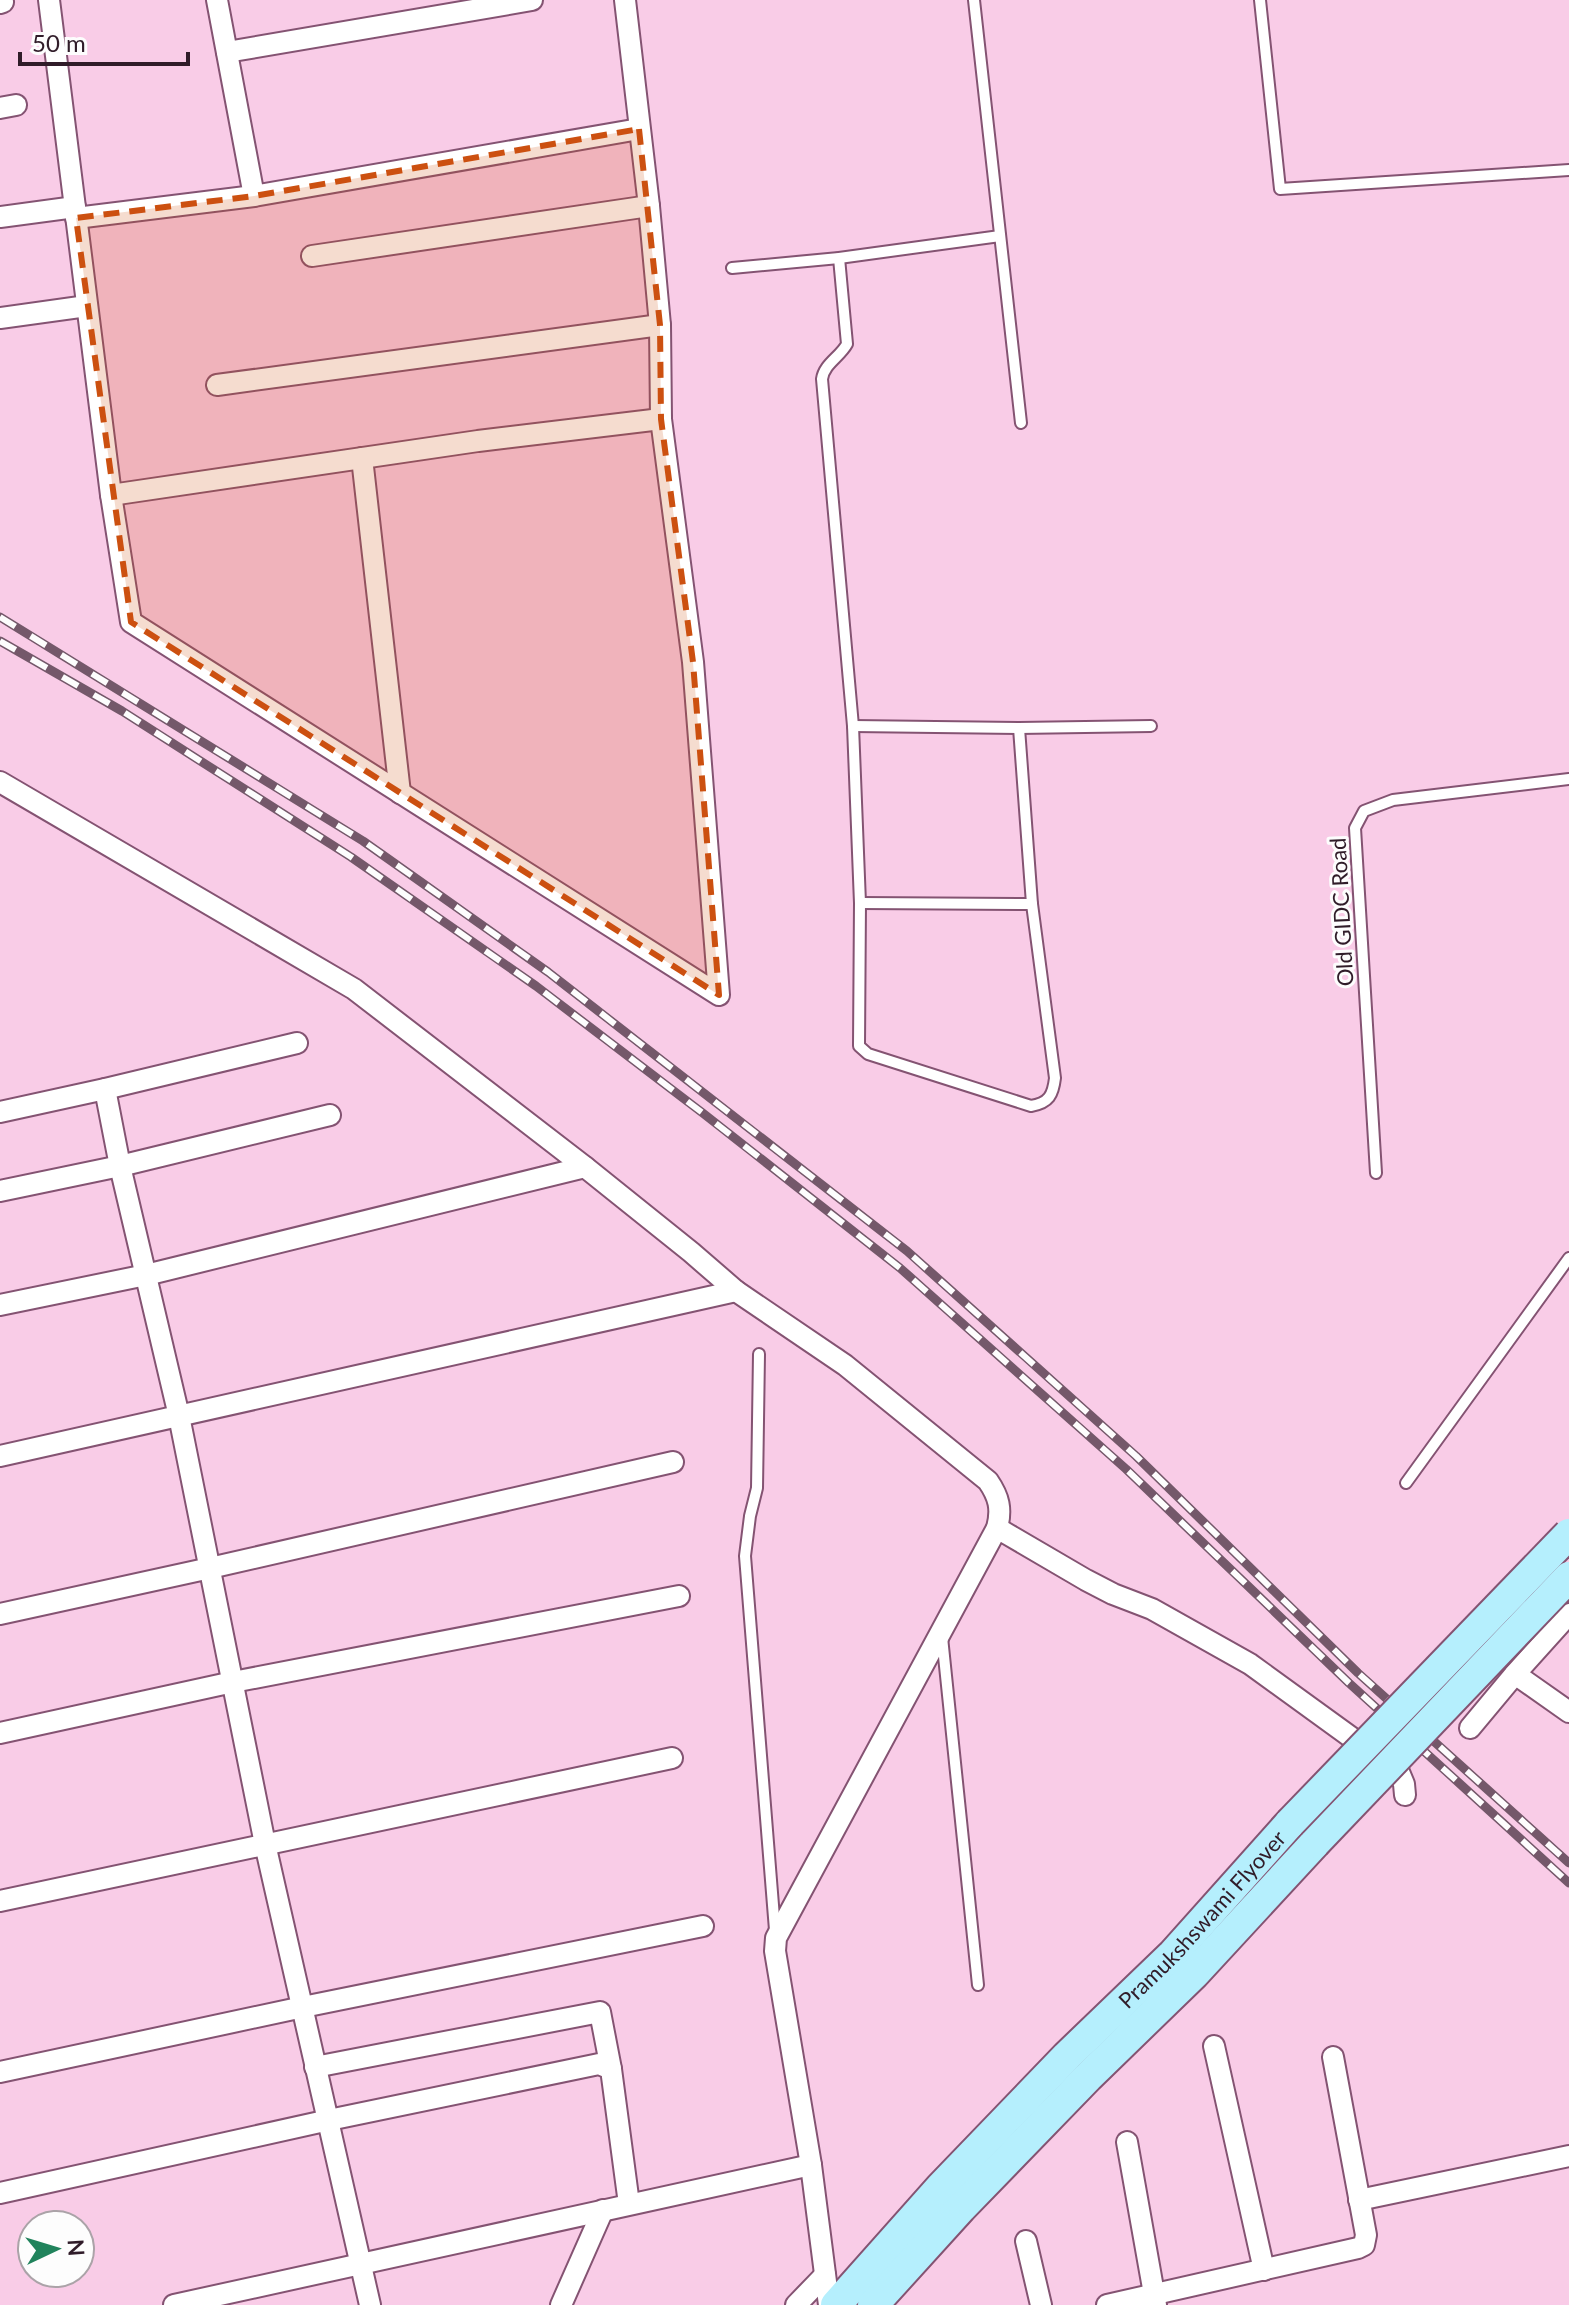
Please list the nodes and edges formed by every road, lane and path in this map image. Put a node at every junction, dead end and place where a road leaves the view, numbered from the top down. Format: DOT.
graph roads {
  1 [pos="49,0"];
  2 [pos="217,0"];
  3 [pos="532,0"];
  4 [pos="625,0"];
  5 [pos="974,0"];
  6 [pos="1260,0"];
  7 [pos="227,52"];
  8 [pos="639,129"];
  9 [pos="1569,170"];
  10 [pos="254,196"];
  11 [pos="649,206"];
  12 [pos="75,212"];
  13 [pos="0,217"];
  14 [pos="1000,236"];
  15 [pos="312,256"];
  16 [pos="839,258"];
  17 [pos="732,268"];
  18 [pos="87,306"];
  19 [pos="0,318"];
  20 [pos="660,325"];
  21 [pos="217,385"];
  22 [pos="661,419"];
  23 [pos="1021,423"];
  24 [pos="362,458"];
  25 [pos="111,495"];
  26 [pos="853,726"];
  27 [pos="1151,726"];
  28 [pos="1019,728"];
  29 [pos="1569,779"];
  30 [pos="0,782"];
  31 [pos="400,793"];
  32 [pos="860,903"];
  33 [pos="1032,904"];
  34 [pos="297,1043"];
  35 [pos="105,1089"];
  36 [pos="0,1112"];
  37 [pos="330,1115"];
  38 [pos="120,1166"];
  39 [pos="585,1167"];
  40 [pos="1376,1173"];
  41 [pos="0,1191"];
  42 [pos="1569,1258"];
  43 [pos="146,1275"];
  44 [pos="736,1291"];
  45 [pos="0,1305"];
  46 [pos="759,1354"];
  47 [pos="179,1416"];
  48 [pos="0,1456"];
  49 [pos="673,1462"];
  50 [pos="1406,1483"];
  51 [pos="997,1528"];
  52 [pos="1569,1534"];
  53 [pos="210,1568"];
  54 [pos="1569,1577"];
  55 [pos="679,1596"];
  56 [pos="0,1614"];
  57 [pos="1569,1614"];
  58 [pos="942,1630"];
  59 [pos="1515,1674"];
  60 [pos="233,1682"];
  61 [pos="1569,1712"];
  62 [pos="1470,1728"];
  63 [pos="0,1733"];
  64 [pos="672,1758"];
  65 [pos="1405,1795"];
  66 [pos="265,1844"];
  67 [pos="0,1901"];
  68 [pos="703,1926"];
  69 [pos="776,1938"];
  70 [pos="978,1985"];
  71 [pos="303,2007"];
  72 [pos="1214,2046"];
  73 [pos="1333,2057"];
  74 [pos="315,2067"];
  75 [pos="611,2069"];
  76 [pos="0,2072"];
  77 [pos="329,2120"];
  78 [pos="1127,2142"];
  79 [pos="1569,2156"];
  80 [pos="811,2165"];
  81 [pos="0,2193"];
  82 [pos="1359,2200"];
  83 [pos="629,2204"];
  84 [pos="603,2210"];
  85 [pos="1026,2241"];
  86 [pos="360,2263"];
  87 [pos="1264,2270"];
  88 [pos="825,2275"];
  89 [pos="1155,2300"];
  90 [pos="174,2305"];
  91 [pos="370,2305"];
  92 [pos="561,2305"];
  93 [pos="796,2305"];
  94 [pos="829,2305"];
  95 [pos="836,2305"];
  96 [pos="873,2305"];
  97 [pos="1041,2305"];
  98 [pos="1107,2305"];
  1 -- 12 [label="street"];
  2 -- 7 [label="street"];
  3 -- 7 [label="street"];
  4 -- 8 [label="street"];
  5 -- 14 [label="lane"];
  6 -- 9 [label="lane"];
  7 -- 10 [label="street"];
  8 -- 10 [label="street"];
  8 -- 11 [label="street"];
  10 -- 12 [label="street"];
  11 -- 15 [label="street"];
  11 -- 20 [label="street"];
  12 -- 13 [label="street"];
  12 -- 18 [label="street"];
  14 -- 16 [label="lane"];
  14 -- 23 [label="lane"];
  16 -- 17 [label="lane"];
  16 -- 26 [label="lane"];
  18 -- 19 [label="street"];
  18 -- 25 [label="street"];
  20 -- 21 [label="street"];
  20 -- 22 [label="street"];
  22 -- 24 [label="street"];
  22 -- 31 [label="street"];
  24 -- 25 [label="street"];
  24 -- 31 [label="street"];
  25 -- 31 [label="street"];
  26 -- 28 [label="lane"];
  26 -- 32 [label="lane"];
  27 -- 28 [label="lane"];
  28 -- 33 [label="lane"];
  29 -- 40 [label="lane, Old GIDC Road"];
  30 -- 39 [label="street"];
  32 -- 33 [label="lane"];
  32 -- 33 [label="lane"];
  34 -- 35 [label="street"];
  35 -- 36 [label="street"];
  35 -- 38 [label="street"];
  37 -- 38 [label="street"];
  38 -- 41 [label="street"];
  38 -- 43 [label="street"];
  39 -- 43 [label="street"];
  39 -- 44 [label="street"];
  42 -- 50 [label="lane"];
  43 -- 45 [label="street"];
  43 -- 47 [label="street"];
  44 -- 47 [label="street"];
  44 -- 51 [label="street"];
  46 -- 69 [label="lane"];
  47 -- 48 [label="street"];
  47 -- 53 [label="street"];
  49 -- 53 [label="street"];
  51 -- 58 [label="street"];
  51 -- 65 [label="street"];
  52 -- 95 [label="main road, Pramukshswami Flyover, bridge"];
  53 -- 56 [label="street"];
  53 -- 60 [label="street"];
  54 -- 96 [label="main road, Pramukshswami Flyover, bridge"];
  55 -- 60 [label="street"];
  57 -- 59 [label="street"];
  58 -- 69 [label="street"];
  58 -- 70 [label="lane"];
  59 -- 61 [label="street"];
  59 -- 62 [label="street"];
  60 -- 63 [label="street"];
  60 -- 66 [label="street"];
  64 -- 66 [label="street"];
  66 -- 67 [label="street"];
  66 -- 71 [label="street"];
  68 -- 71 [label="street"];
  69 -- 80 [label="street"];
  71 -- 74 [label="street"];
  71 -- 76 [label="street"];
  72 -- 87 [label="street"];
  73 -- 82 [label="street"];
  74 -- 75 [label="street"];
  74 -- 77 [label="street"];
  75 -- 77 [label="street"];
  75 -- 83 [label="street"];
  77 -- 81 [label="street"];
  77 -- 86 [label="street"];
  78 -- 89 [label="street"];
  79 -- 82 [label="street"];
  80 -- 83 [label="street"];
  80 -- 88 [label="street"];
  82 -- 87 [label="street"];
  83 -- 84 [label="street"];
  84 -- 86 [label="street"];
  84 -- 92 [label="street"];
  85 -- 97 [label="street"];
  86 -- 90 [label="street"];
  86 -- 91 [label="street"];
  87 -- 89 [label="street"];
  88 -- 93 [label="street"];
  88 -- 94 [label="street"];
  89 -- 98 [label="street"];
}
